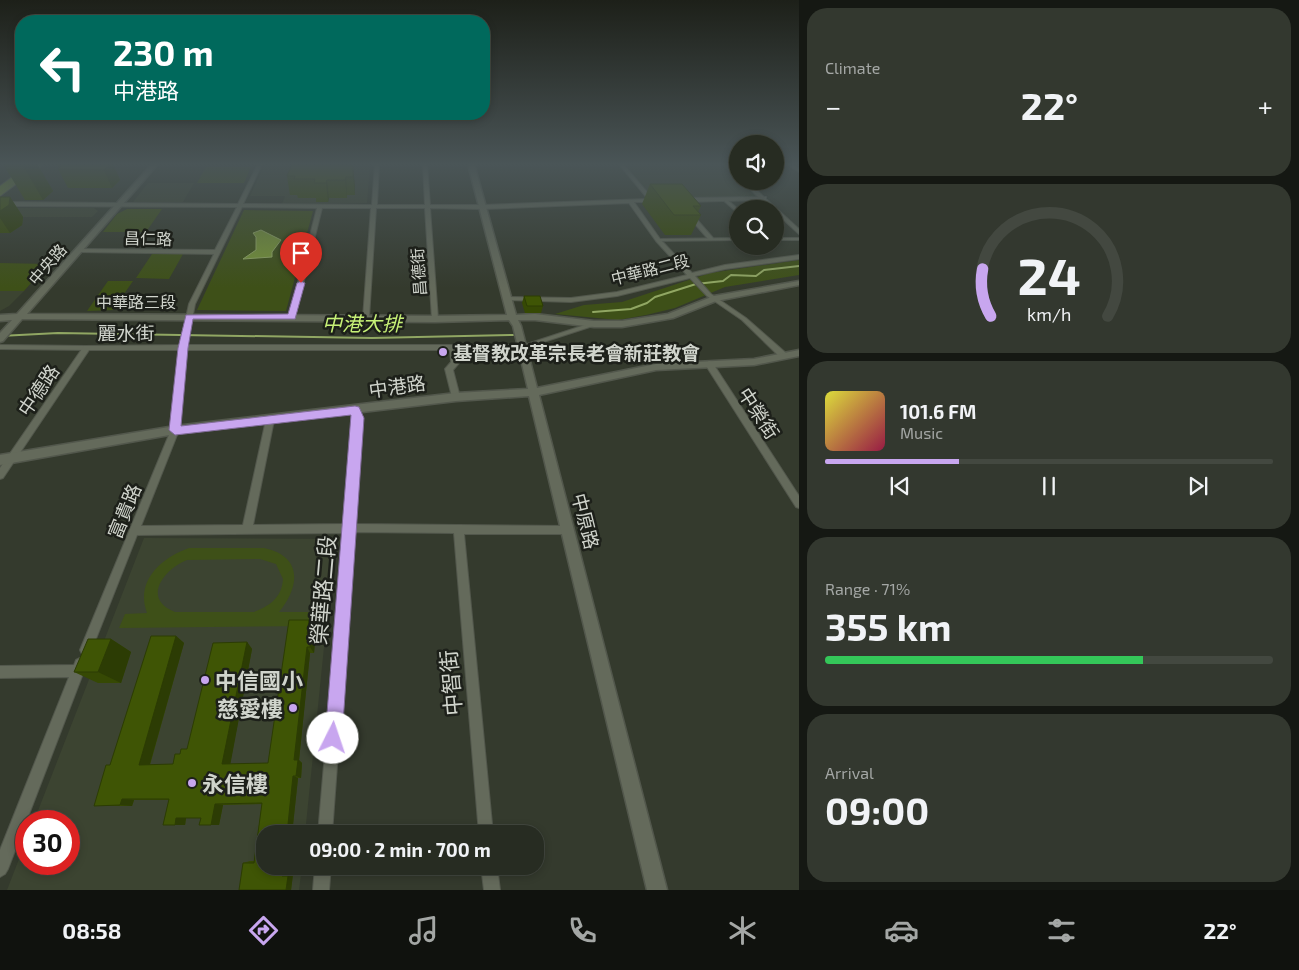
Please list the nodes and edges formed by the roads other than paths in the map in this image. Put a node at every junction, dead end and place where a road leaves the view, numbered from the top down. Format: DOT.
graph roads {
  1 [pos="87,206"];
  2 [pos="114,206"];
  3 [pos="240,206"];
  4 [pos="519,206"];
  5 [pos="633,206"];
  6 [pos="683,206"];
  7 [pos="320,207"];
  8 [pos="374,207"];
  9 [pos="428,207"];
  10 [pos="483,207"];
  11 [pos="784,218"];
  12 [pos="799,232"];
  13 [pos="711,239"];
  14 [pos="729,239"];
  15 [pos="784,239"];
  16 [pos="799,239"];
  17 [pos="658,240"];
  18 [pos="79,250"];
  19 [pos="217,252"];
  20 [pos="799,258"];
  21 [pos="692,277"];
  22 [pos="799,278"];
  23 [pos="799,283"];
  24 [pos="711,297"];
  25 [pos="507,300"];
  26 [pos="21,316"];
  27 [pos="5,317"];
  28 [pos="292,317"];
  29 [pos="512,317"];
  30 [pos="366,318"];
  31 [pos="435,319"];
  32 [pos="188,321"];
  33 [pos="594,324"];
  34 [pos="0,327"];
  35 [pos="0,339"];
  36 [pos="522,346"];
  37 [pos="0,347"];
  38 [pos="87,348"];
  39 [pos="183,348"];
  40 [pos="453,348"];
  41 [pos="799,353"];
  42 [pos="784,356"];
  43 [pos="709,364"];
  44 [pos="534,392"];
  45 [pos="456,397"];
  46 [pos="355,410"];
  47 [pos="270,420"];
  48 [pos="175,430"];
  49 [pos="6,459"];
  50 [pos="0,475"];
  51 [pos="799,504"];
  52 [pos="350,528"];
  53 [pos="248,529"];
  54 [pos="459,529"];
  55 [pos="567,530"];
  56 [pos="135,531"];
  57 [pos="78,671"];
  58 [pos="0,672"];
  59 [pos="326,825"];
  60 [pos="485,825"];
  61 [pos="0,868"];
  62 [pos="322,875"];
  63 [pos="490,875"];
  64 [pos="321,890"];
  65 [pos="492,890"];
  66 [pos="656,890"];
  1 -- 2 [label="street"];
  2 -- 3 [label="street"];
  2 -- 18 [label="street, 中央路"];
  2 -- 27 [label="street, 中央路"];
  3 -- 7 [label="street"];
  3 -- 19 [label="street, 富貴路"];
  4 -- 10 [label="street"];
  5 -- 17 [label="street"];
  6 -- 13 [label="street"];
  7 -- 8 [label="street"];
  7 -- 28 [label="street"];
  8 -- 9 [label="street"];
  8 -- 30 [label="street"];
  9 -- 10 [label="street"];
  9 -- 31 [label="street, 昌德街"];
  10 -- 25 [label="street, 中原路"];
  11 -- 12 [label="street"];
  13 -- 14 [label="street"];
  13 -- 17 [label="street"];
  15 -- 16 [label="street"];
  17 -- 21 [label="street"];
  18 -- 19 [label="street, 昌仁路"];
  18 -- 26 [label="street, 中央路"];
  19 -- 32 [label="street, 富貴路"];
  20 -- 21 [label="street, 中華路二段"];
  21 -- 24 [label="street"];
  21 -- 25 [label="street, 中華路二段"];
  22 -- 24 [label="street"];
  23 -- 24 [label="street"];
  24 -- 33 [label="street"];
  24 -- 42 [label="street"];
  25 -- 29 [label="street, 中原路"];
  26 -- 27 [label="street, 中華路三段"];
  26 -- 32 [label="street, 中華路三段"];
  26 -- 35 [label="street, 中央路"];
  27 -- 34 [label="street, 中央路"];
  28 -- 30 [label="street, 中華路三段"];
  28 -- 32 [label="street, 中華路三段"];
  29 -- 31 [label="street, 中華路三段"];
  29 -- 33 [label="street"];
  29 -- 36 [label="street, 中原路"];
  30 -- 31 [label="street, 中華路三段"];
  32 -- 39 [label="street, 富貴路"];
  33 -- 36 [label="street"];
  36 -- 40 [label="street, 麗水街"];
  36 -- 44 [label="street, 中原路"];
  37 -- 38 [label="street, 麗水街"];
  38 -- 39 [label="street, 麗水街"];
  38 -- 49 [label="street, 中德路"];
  39 -- 40 [label="street, 麗水街"];
  39 -- 48 [label="street, 富貴路"];
  40 -- 45 [label="street"];
  41 -- 42 [label="street, 中港路"];
  42 -- 43 [label="street, 中港路"];
  43 -- 44 [label="street, 中港路"];
  43 -- 51 [label="street, 中榮街"];
  44 -- 45 [label="street, 中港路"];
  44 -- 55 [label="street, 中原路"];
  45 -- 46 [label="street, 中港路"];
  46 -- 47 [label="street, 中港路"];
  46 -- 52 [label="street, 榮華路二段"];
  47 -- 48 [label="street, 中港路"];
  47 -- 53 [label="street"];
  48 -- 49 [label="street, 中港路"];
  48 -- 56 [label="street, 富貴路"];
  49 -- 50 [label="street, 中德路"];
  52 -- 53 [label="street"];
  52 -- 54 [label="street"];
  52 -- 59 [label="street, 榮華路二段"];
  53 -- 56 [label="street"];
  54 -- 55 [label="street"];
  54 -- 60 [label="street, 中智街"];
  55 -- 66 [label="street, 中原路"];
  56 -- 57 [label="street, 富貴路"];
  57 -- 58 [label="street"];
  57 -- 61 [label="street, 富貴路"];
  62 -- 64 [label="street"];
  63 -- 65 [label="street"];
}
